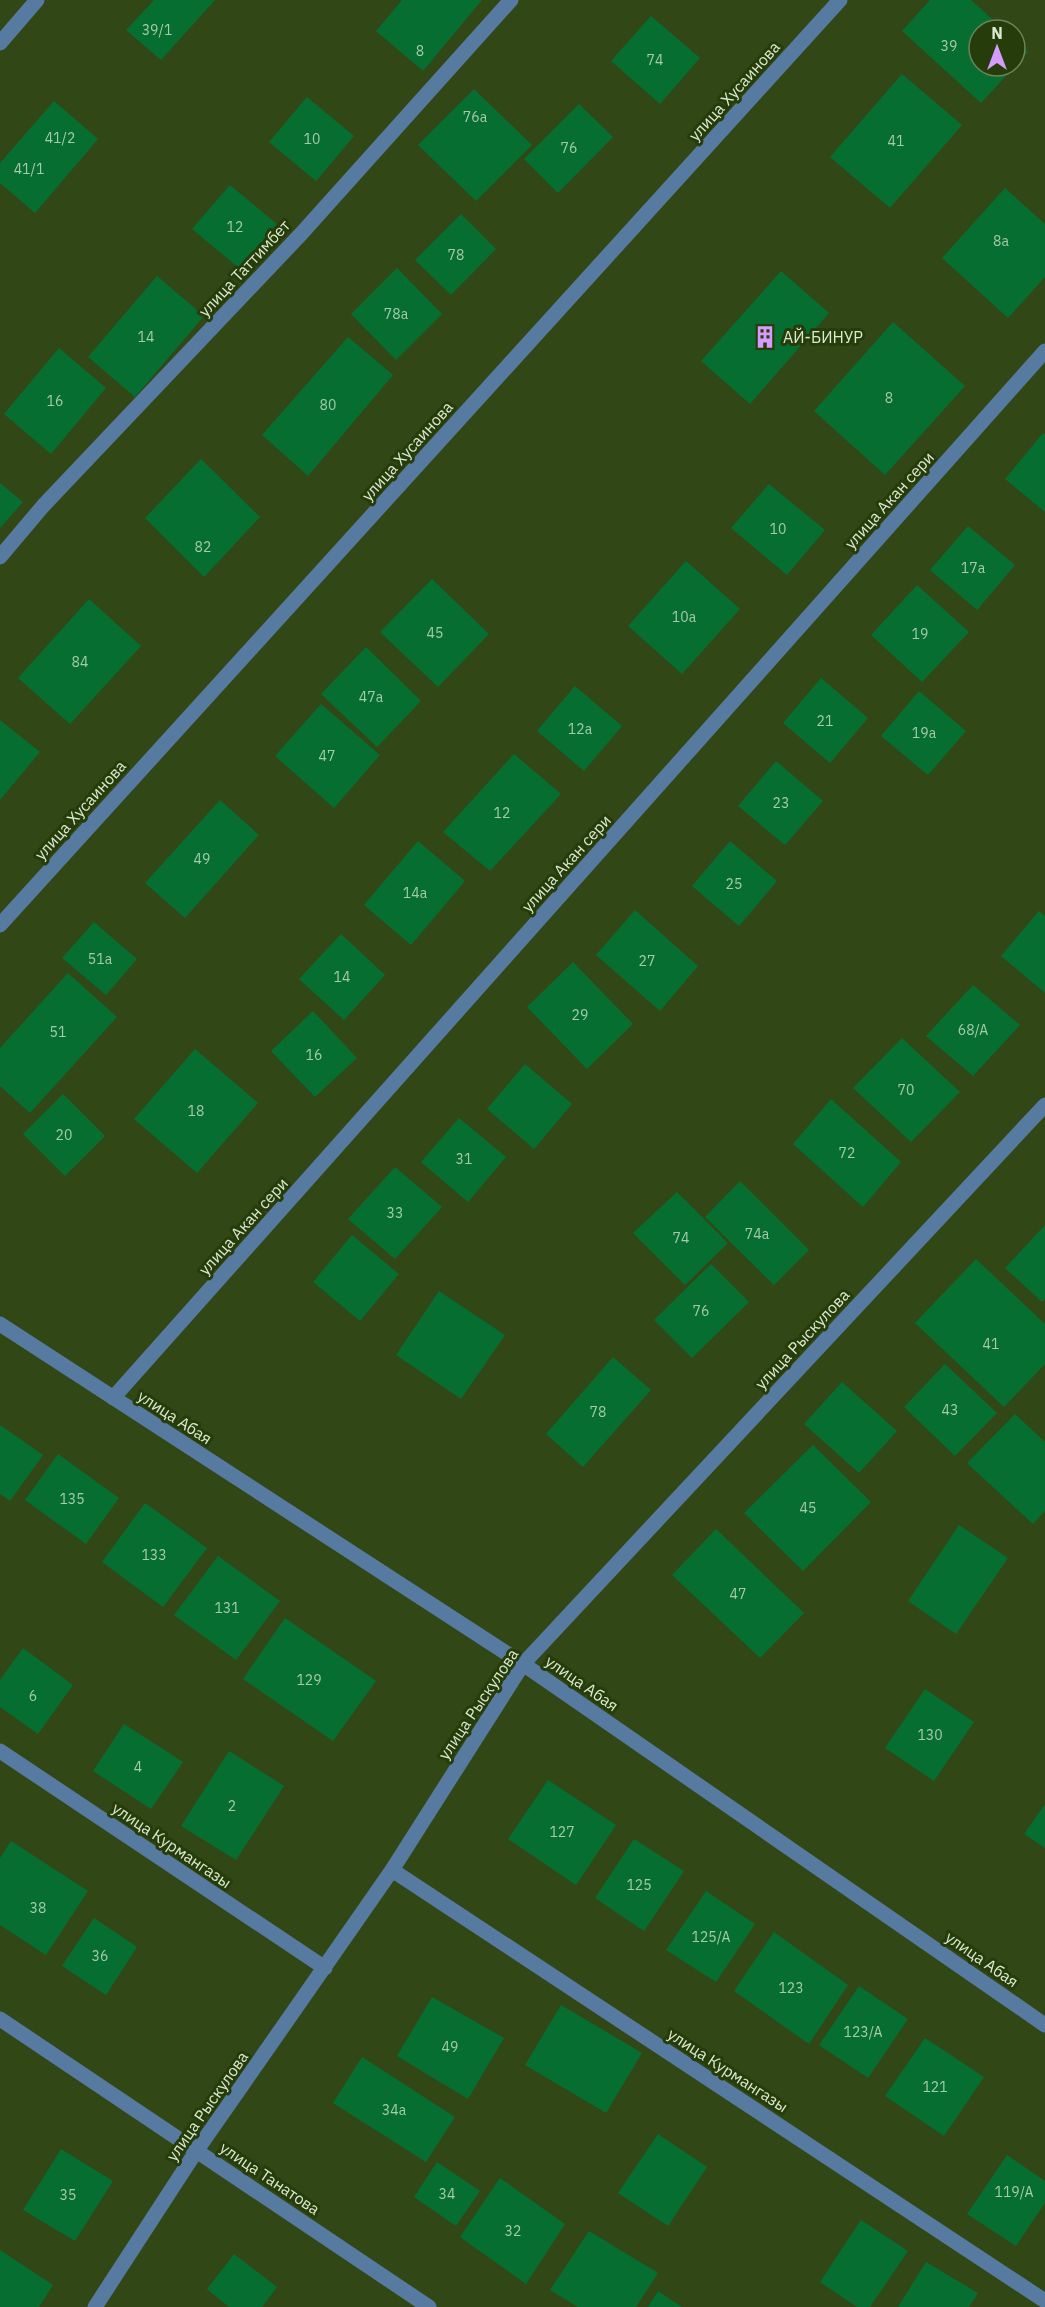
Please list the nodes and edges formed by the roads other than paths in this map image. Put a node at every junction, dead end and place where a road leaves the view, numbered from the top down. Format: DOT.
graph roads {
  1 [pos="37,0"];
  2 [pos="511,0"];
  3 [pos="840,0"];
  4 [pos="0,43"];
  5 [pos="1045,351"];
  6 [pos="0,557"];
  7 [pos="0,926"];
  8 [pos="1045,1105"];
  9 [pos="0,1324"];
  10 [pos="113,1398"];
  11 [pos="523,1664"];
  12 [pos="0,1751"];
  13 [pos="392,1870"];
  14 [pos="325,1968"];
  15 [pos="0,2019"];
  16 [pos="1045,2025"];
  17 [pos="197,2150"];
  18 [pos="1045,2301"];
  19 [pos="95,2307"];
  20 [pos="429,2307"];
  1 -- 4 [label="street"];
  2 -- 6 [label="street, улица Таттимбет"];
  3 -- 7 [label="street, улица Хусаинова"];
  5 -- 10 [label="street, улица Акан сери"];
  8 -- 11 [label="street, улица Рыскулова"];
  9 -- 10 [label="street, улица Абая"];
  10 -- 11 [label="street, улица Абая"];
  11 -- 13 [label="street, улица Рыскулова"];
  11 -- 16 [label="street, улица Абая"];
  12 -- 14 [label="street, улица Курмангазы"];
  13 -- 14 [label="street, улица Рыскулова"];
  13 -- 18 [label="street, улица Курмангазы"];
  14 -- 17 [label="street, улица Рыскулова"];
  15 -- 17 [label="street, улица Танатова"];
  17 -- 19 [label="street, улица Рыскулова"];
  17 -- 20 [label="street, улица Танатова"];
}
